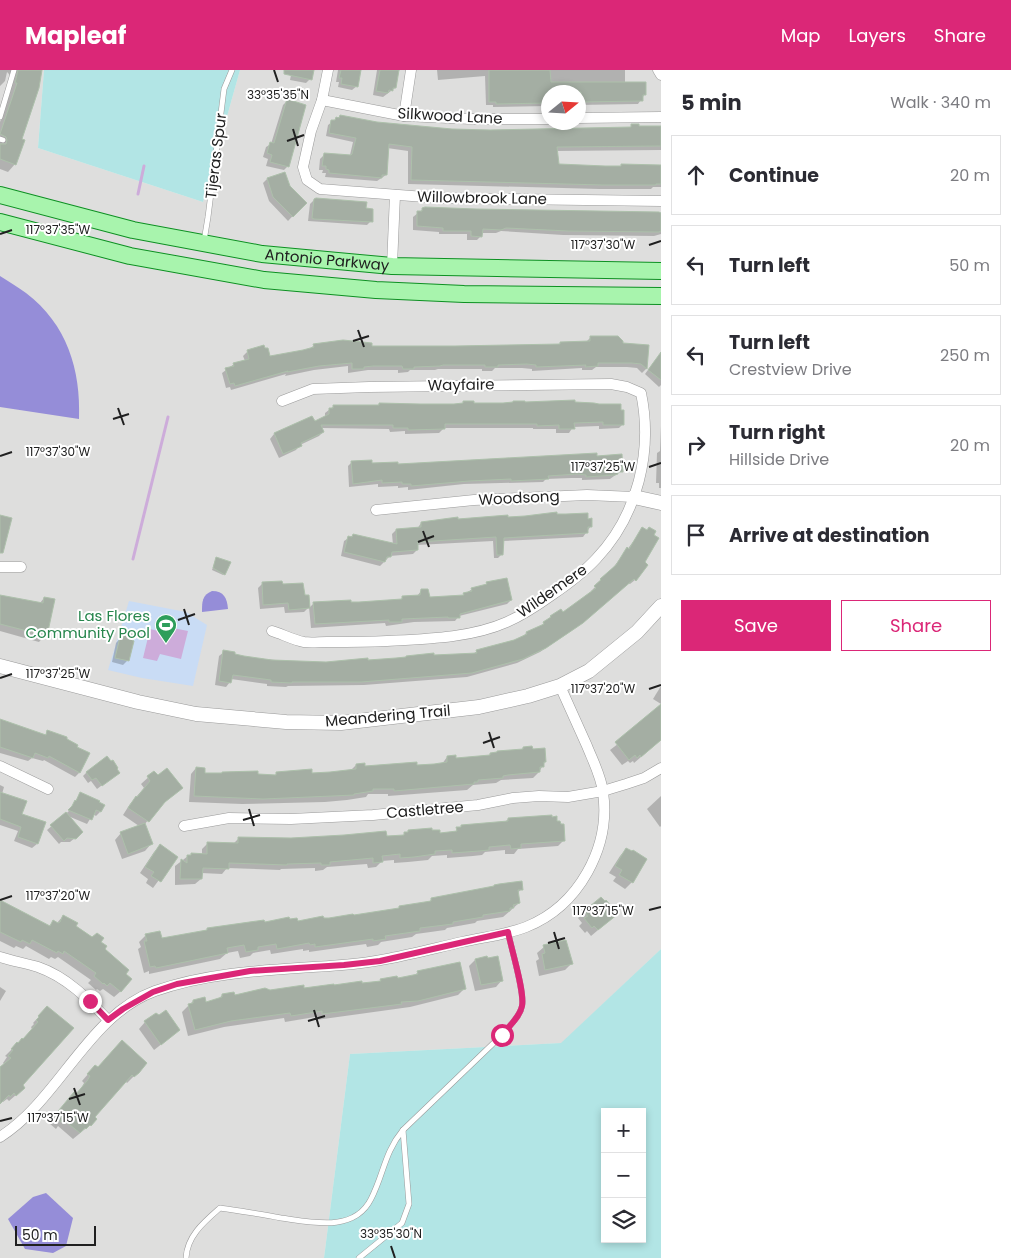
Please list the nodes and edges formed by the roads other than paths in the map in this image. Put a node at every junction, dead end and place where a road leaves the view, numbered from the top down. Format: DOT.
graph roads {
  1 [pos="14,70"];
  2 [pos="232,70"];
  3 [pos="328,70"];
  4 [pos="411,70"];
  5 [pos="658,70"];
  6 [pos="661,75"];
  7 [pos="322,100"];
  8 [pos="2,103"];
  9 [pos="404,116"];
  10 [pos="0,117"];
  11 [pos="661,117"];
  12 [pos="586,118"];
  13 [pos="541,119"];
  14 [pos="0,195"];
  15 [pos="395,195"];
  16 [pos="661,201"];
  17 [pos="0,222"];
  18 [pos="204,243"];
  19 [pos="392,266"];
  20 [pos="661,271"];
  21 [pos="661,296"];
  22 [pos="641,393"];
  23 [pos="282,401"];
  24 [pos="634,497"];
  25 [pos="661,503"];
  26 [pos="376,510"];
  27 [pos="0,566"];
  28 [pos="21,567"];
  29 [pos="661,606"];
  30 [pos="272,631"];
  31 [pos="0,666"];
  32 [pos="560,686"];
  33 [pos="0,766"];
  34 [pos="661,768"];
  35 [pos="48,789"];
  36 [pos="603,791"];
  37 [pos="184,826"];
  38 [pos="508,932"];
  39 [pos="0,957"];
  40 [pos="108,1020"];
  41 [pos="403,1130"];
  42 [pos="0,1137"];
  43 [pos="186,1258"];
  44 [pos="359,1258"];
  1 -- 8 [label="lane"];
  2 -- 18 [label="lane, Tijeras Spur"];
  3 -- 7 [label="street"];
  4 -- 9 [label="street"];
  5 -- 6 [label="street"];
  7 -- 9 [label="street, Silkwood Lane"];
  7 -- 15 [label="street, Willowbrook Lane"];
  8 -- 10 [label="lane"];
  9 -- 13 [label="street, Silkwood Lane"];
  11 -- 12 [label="street"];
  14 -- 18 [label="main road, Antonio Parkway"];
  15 -- 16 [label="street, Willowbrook Lane"];
  15 -- 19 [label="street"];
  17 -- 21 [label="main road, Antonio Parkway"];
  18 -- 19 [label="main road, Antonio Parkway"];
  19 -- 20 [label="main road, Antonio Parkway"];
  22 -- 23 [label="street, Wayfaire"];
  22 -- 24 [label="street, Wildemere"];
  24 -- 25 [label="street, Woodsong"];
  24 -- 26 [label="street, Woodsong"];
  24 -- 30 [label="street, Wildemere"];
  27 -- 28 [label="street"];
  29 -- 32 [label="street, Meandering Trail"];
  31 -- 32 [label="street, Meandering Trail"];
  32 -- 36 [label="street"];
  33 -- 35 [label="street"];
  34 -- 36 [label="street, Castletree"];
  36 -- 37 [label="street, Castletree"];
  36 -- 38 [label="street"];
  38 -- 40 [label="street"];
  38 -- 41 [label="lane"];
  39 -- 40 [label="street"];
  40 -- 42 [label="street"];
  41 -- 43 [label="lane"];
  41 -- 44 [label="lane"];
}
